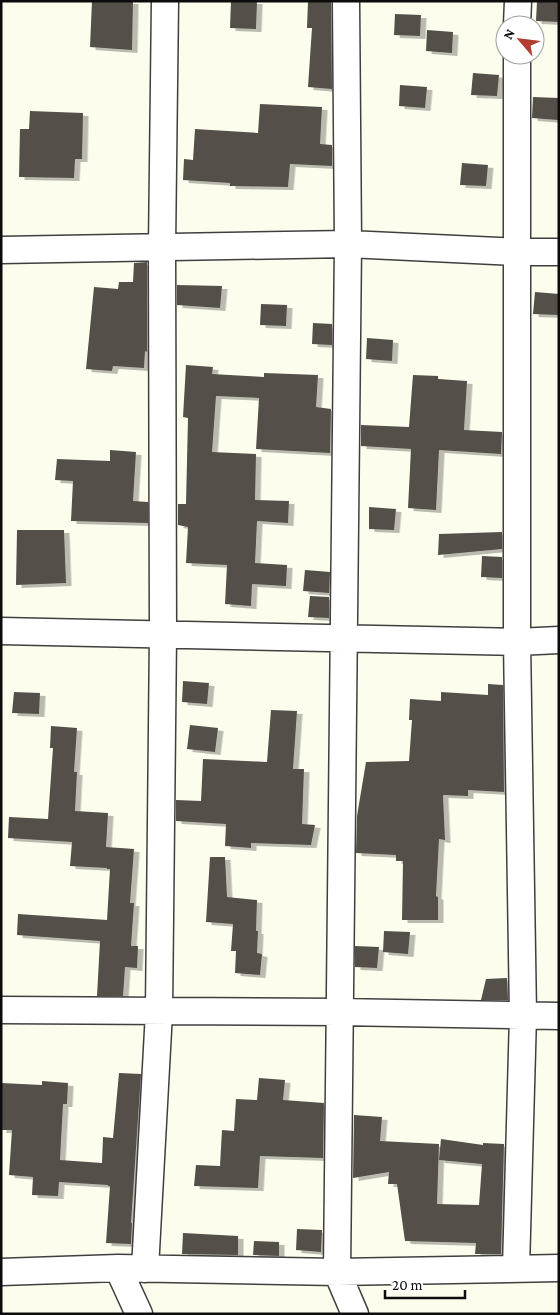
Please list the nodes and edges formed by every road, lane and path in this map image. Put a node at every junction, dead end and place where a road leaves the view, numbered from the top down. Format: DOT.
graph roads {
  1 [pos="165,1"];
  2 [pos="346,1"];
  3 [pos="518,1"];
  4 [pos="517,15"];
  5 [pos="517,65"];
  6 [pos="348,244"];
  7 [pos="162,247"];
  8 [pos="1,250"];
  9 [pos="518,252"];
  10 [pos="559,252"];
  11 [pos="1,631"];
  12 [pos="163,634"];
  13 [pos="344,638"];
  14 [pos="559,640"];
  15 [pos="517,642"];
  16 [pos="1,1010"];
  17 [pos="159,1012"];
  18 [pos="339,1012"];
  19 [pos="523,1016"];
  20 [pos="559,1016"];
  21 [pos="118,1268"];
  22 [pos="516,1268"];
  23 [pos="559,1268"];
  24 [pos="145,1269"];
  25 [pos="1,1272"];
  26 [pos="338,1272"];
  27 [pos="139,1314"];
  28 [pos="355,1314"];
  1 -- 7 [label="street"];
  2 -- 6 [label="street"];
  3 -- 4 [label="street"];
  5 -- 9 [label="street"];
  6 -- 7 [label="street"];
  6 -- 9 [label="street"];
  6 -- 13 [label="street"];
  7 -- 8 [label="street"];
  7 -- 12 [label="street"];
  9 -- 10 [label="street"];
  9 -- 15 [label="street"];
  11 -- 12 [label="street"];
  12 -- 13 [label="street"];
  12 -- 17 [label="street"];
  13 -- 15 [label="street"];
  13 -- 18 [label="street"];
  14 -- 15 [label="street"];
  15 -- 19 [label="street"];
  16 -- 17 [label="street"];
  17 -- 18 [label="street"];
  17 -- 24 [label="street"];
  18 -- 19 [label="street"];
  18 -- 26 [label="street"];
  19 -- 20 [label="street"];
  19 -- 22 [label="street"];
  21 -- 24 [label="street"];
  21 -- 25 [label="street"];
  21 -- 27 [label="street"];
  22 -- 23 [label="street"];
  22 -- 26 [label="street"];
  24 -- 26 [label="street"];
  26 -- 28 [label="street"];
}
